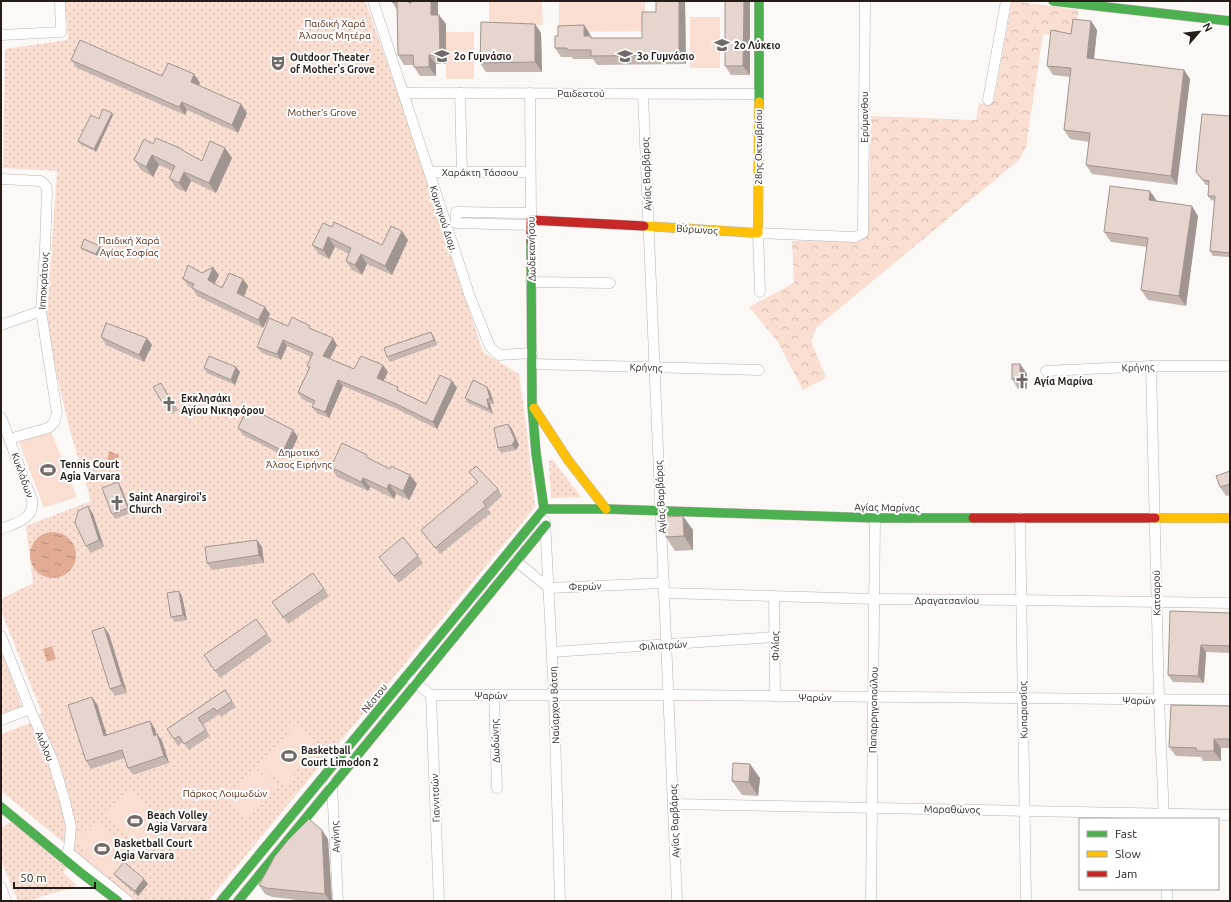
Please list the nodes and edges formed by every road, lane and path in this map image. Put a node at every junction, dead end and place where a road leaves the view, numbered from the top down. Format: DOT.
graph roads {
  1 [pos="60,1"];
  2 [pos="373,1"];
  3 [pos="759,1"];
  4 [pos="865,1"];
  5 [pos="1006,1"];
  6 [pos="1053,1"];
  7 [pos="1230,21"];
  8 [pos="1,35"];
  9 [pos="403,93"];
  10 [pos="460,93"];
  11 [pos="530,93"];
  12 [pos="643,94"];
  13 [pos="758,94"];
  14 [pos="988,100"];
  15 [pos="429,172"];
  16 [pos="462,172"];
  17 [pos="530,172"];
  18 [pos="1,178"];
  19 [pos="444,218"];
  20 [pos="531,219"];
  21 [pos="648,226"];
  22 [pos="758,233"];
  23 [pos="863,233"];
  24 [pos="531,282"];
  25 [pos="610,284"];
  26 [pos="760,292"];
  27 [pos="41,311"];
  28 [pos="1,325"];
  29 [pos="532,353"];
  30 [pos="532,364"];
  31 [pos="1151,366"];
  32 [pos="1230,366"];
  33 [pos="654,367"];
  34 [pos="759,370"];
  35 [pos="1046,371"];
  36 [pos="532,405"];
  37 [pos="1,417"];
  38 [pos="9,439"];
  39 [pos="544,509"];
  40 [pos="606,509"];
  41 [pos="660,510"];
  42 [pos="875,518"];
  43 [pos="1020,518"];
  44 [pos="1155,518"];
  45 [pos="1230,518"];
  46 [pos="546,524"];
  47 [pos="1,528"];
  48 [pos="516,561"];
  49 [pos="549,588"];
  50 [pos="664,588"];
  51 [pos="774,596"];
  52 [pos="874,599"];
  53 [pos="1021,600"];
  54 [pos="1157,603"];
  55 [pos="1230,604"];
  56 [pos="1,636"];
  57 [pos="774,637"];
  58 [pos="667,645"];
  59 [pos="552,652"];
  60 [pos="407,675"];
  61 [pos="416,683"];
  62 [pos="494,695"];
  63 [pos="669,695"];
  64 [pos="431,696"];
  65 [pos="554,696"];
  66 [pos="775,696"];
  67 [pos="873,697"];
  68 [pos="1023,698"];
  69 [pos="1159,700"];
  70 [pos="1230,700"];
  71 [pos="30,710"];
  72 [pos="1,720"];
  73 [pos="323,778"];
  74 [pos="332,785"];
  75 [pos="497,788"];
  76 [pos="674,804"];
  77 [pos="872,808"];
  78 [pos="1025,810"];
  79 [pos="3,812"];
  80 [pos="1230,815"];
  81 [pos="1164,816"];
  82 [pos="66,856"];
  83 [pos="1,887"];
  84 [pos="1167,890"];
  85 [pos="224,897"];
  86 [pos="6,901"];
  87 [pos="118,901"];
  88 [pos="128,901"];
  89 [pos="237,901"];
  90 [pos="338,901"];
  91 [pos="439,901"];
  92 [pos="560,901"];
  93 [pos="677,901"];
  94 [pos="871,901"];
  95 [pos="1026,901"];
  96 [pos="1167,901"];
  1 -- 8 [label="street"];
  2 -- 9 [label="street, Κομνηνού Διομ."];
  3 -- 13 [label="street, 28ης Οκτωβρίου"];
  4 -- 23 [label="street, Ερύμανθου"];
  5 -- 14 [label="street"];
  6 -- 7 [label="street"];
  9 -- 10 [label="street, Ραιδεστού"];
  9 -- 15 [label="street, Κομνηνού Διομ."];
  10 -- 11 [label="street, Ραιδεστού"];
  10 -- 16 [label="street"];
  11 -- 12 [label="street, Ραιδεστού"];
  11 -- 17 [label="street, Δωδεκανήσου"];
  12 -- 13 [label="street, Ραιδεστού"];
  12 -- 21 [label="street, Αγίας Βαρβάρας"];
  13 -- 22 [label="street, 28ης Οκτωβρίου"];
  15 -- 16 [label="street, Χαράκτη Τάσσου"];
  15 -- 19 [label="street, Κομνηνού Διομ."];
  16 -- 17 [label="street, Χαράκτη Τάσσου"];
  17 -- 20 [label="street, Δωδεκανήσου"];
  18 -- 27 [label="street, Ιπποκράτους"];
  19 -- 20 [label="street, Βύρωνος"];
  19 -- 29 [label="street, Κομνηνού Διομ."];
  20 -- 21 [label="street, Βύρωνος"];
  20 -- 24 [label="street, Δωδεκανήσου"];
  21 -- 22 [label="street, Βύρωνος"];
  21 -- 33 [label="street, Αγίας Βαρβάρας"];
  22 -- 23 [label="street, Βύρωνος"];
  22 -- 26 [label="street, 28ης Οκτωβρίου"];
  24 -- 25 [label="street"];
  24 -- 29 [label="street, Δωδεκανήσου"];
  27 -- 28 [label="street"];
  27 -- 38 [label="street, Ιπποκράτους"];
  29 -- 30 [label="street, Δωδεκανήσου"];
  30 -- 33 [label="street, Κρήνης"];
  30 -- 36 [label="street, Δωδεκανήσου"];
  31 -- 32 [label="street, Κρήνης"];
  31 -- 35 [label="street, Κρήνης"];
  31 -- 44 [label="street, Κατσαρού"];
  33 -- 34 [label="street, Κρήνης"];
  33 -- 41 [label="street, Αγίας Βαρβάρας"];
  36 -- 39 [label="street, Δωδεκανήσου"];
  36 -- 40 [label="street"];
  37 -- 38 [label="street, Κυκλάδων"];
  38 -- 47 [label="street, Κυκλάδων"];
  39 -- 40 [label="street, Αγίας Μαρίνας"];
  39 -- 46 [label="street, Ναύαρχου Βότση"];
  39 -- 60 [label="street, Νέστου"];
  40 -- 41 [label="street, Αγίας Μαρίνας"];
  41 -- 42 [label="street, Αγίας Μαρίνας"];
  41 -- 50 [label="street, Αγίας Βαρβάρας"];
  42 -- 43 [label="street, Αγίας Μαρίνας"];
  42 -- 52 [label="street, Παπαρρηγοπούλου"];
  43 -- 44 [label="street, Αγίας Μαρίνας"];
  43 -- 53 [label="street, Κυπαρισσίας"];
  44 -- 45 [label="street, Αγίας Μαρίνας"];
  44 -- 54 [label="street, Κατσαρού"];
  46 -- 48 [label="street"];
  46 -- 49 [label="street, Ναύαρχου Βότση"];
  48 -- 49 [label="street"];
  48 -- 61 [label="street"];
  49 -- 50 [label="street, Φερών"];
  49 -- 59 [label="street, Ναύαρχου Βότση"];
  50 -- 51 [label="street, Δραγατσανίου"];
  50 -- 58 [label="street, Αγίας Βαρβάρας"];
  51 -- 52 [label="street, Δραγατσανίου"];
  51 -- 57 [label="street, Φιλίας"];
  52 -- 53 [label="street, Δραγατσανίου"];
  52 -- 67 [label="street, Παπαρρηγοπούλου"];
  53 -- 54 [label="street, Δραγατσανίου"];
  53 -- 68 [label="street, Κυπαρισσίας"];
  54 -- 55 [label="street, Δραγατσανίου"];
  54 -- 69 [label="street, Κατσαρού"];
  56 -- 71 [label="street, Αιόλου"];
  57 -- 58 [label="street, Φιλιατρών"];
  57 -- 66 [label="street, Φιλίας"];
  58 -- 59 [label="street, Φιλιατρών"];
  58 -- 63 [label="street, Αγίας Βαρβάρας"];
  59 -- 65 [label="street, Ναύαρχου Βότση"];
  60 -- 61 [label="street"];
  60 -- 73 [label="street, Νέστου"];
  61 -- 64 [label="street"];
  61 -- 74 [label="street"];
  62 -- 64 [label="street, Ψαρών"];
  62 -- 65 [label="street, Ψαρών"];
  62 -- 75 [label="street, Δωδώνης"];
  63 -- 65 [label="street, Ψαρών"];
  63 -- 66 [label="street, Ψαρών"];
  63 -- 76 [label="street, Αγίας Βαρβάρας"];
  64 -- 91 [label="street, Γιαννιτσών"];
  65 -- 92 [label="street, Ναύαρχου Βότση"];
  66 -- 67 [label="street, Ψαρών"];
  67 -- 68 [label="street, Ψαρών"];
  67 -- 77 [label="street, Παπαρρηγοπούλου"];
  68 -- 69 [label="street, Ψαρών"];
  68 -- 78 [label="street, Κυπαρισσίας"];
  69 -- 70 [label="street, Ψαρών"];
  69 -- 81 [label="street, Κατσαρού"];
  71 -- 72 [label="street"];
  71 -- 82 [label="street, Αιόλου"];
  73 -- 74 [label="street"];
  73 -- 85 [label="street, Νέστου"];
  74 -- 89 [label="street"];
  74 -- 90 [label="street, Αιγίνης"];
  76 -- 77 [label="street, Μαραθώνος"];
  76 -- 93 [label="street, Αγίας Βαρβάρας"];
  77 -- 78 [label="street, Μαραθώνος"];
  77 -- 94 [label="street, Παπαρρηγοπούλου"];
  78 -- 81 [label="street, Μαραθώνος"];
  78 -- 95 [label="street, Κυπαρισσίας"];
  79 -- 82 [label="street"];
  80 -- 81 [label="street, Μαραθώνος"];
  82 -- 87 [label="street"];
  82 -- 88 [label="street"];
  83 -- 86 [label="street"];
  84 -- 96 [label="street"];
  85 -- 89 [label="street"];
}
